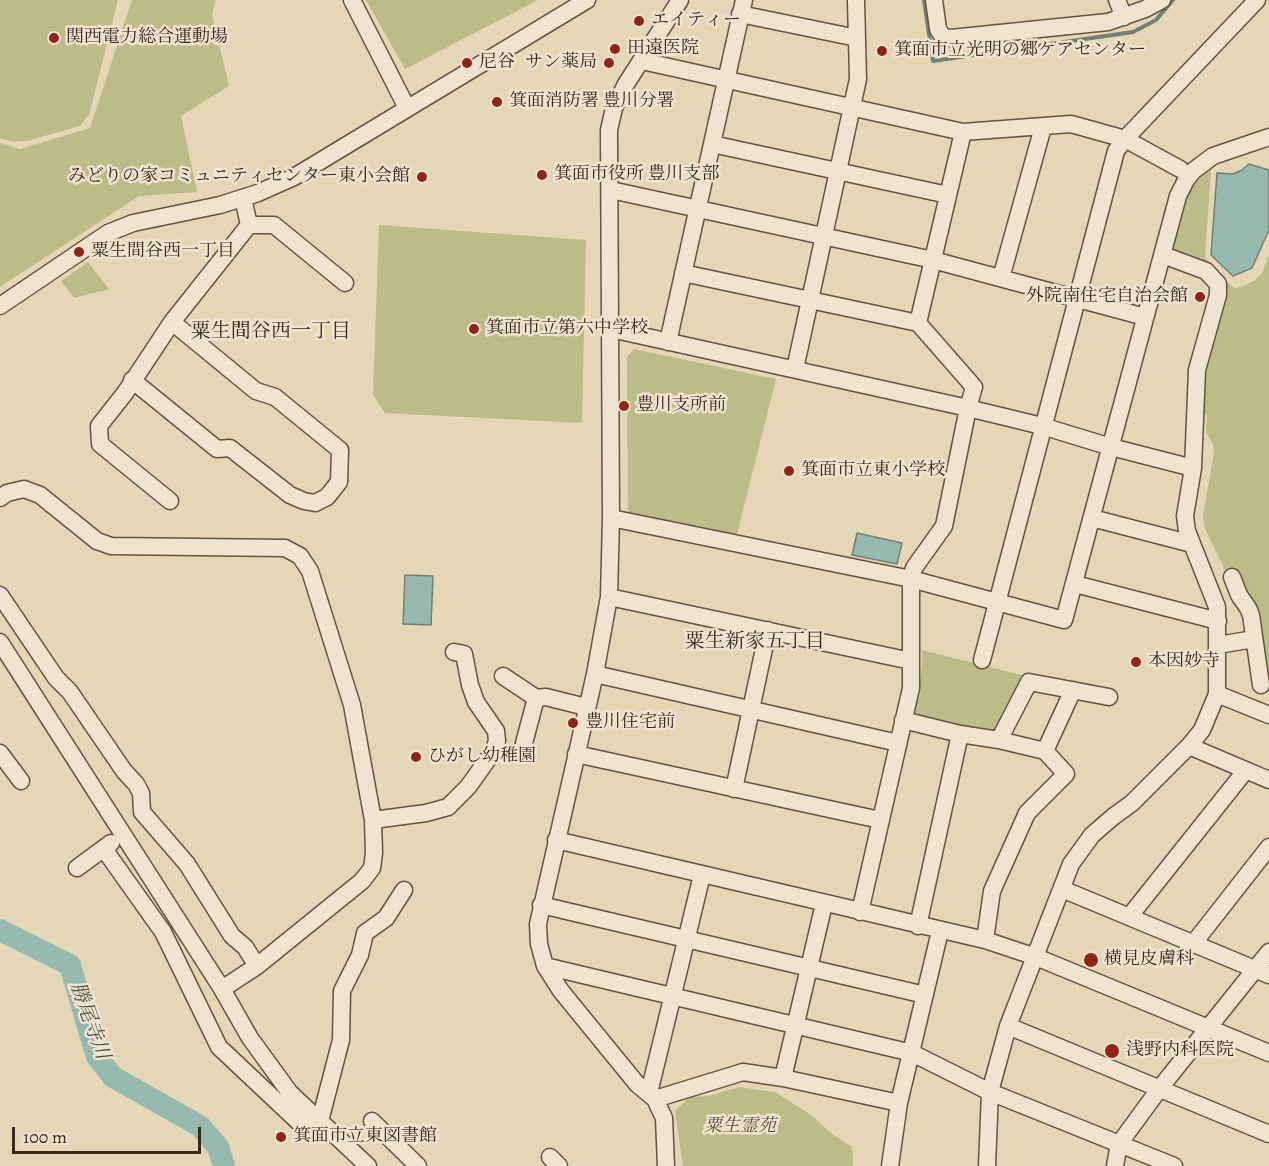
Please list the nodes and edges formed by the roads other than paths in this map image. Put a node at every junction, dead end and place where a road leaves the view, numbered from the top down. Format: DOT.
graph roads {
  1 [pos="352,0"];
  2 [pos="587,0"];
  3 [pos="680,0"];
  4 [pos="856,0"];
  5 [pos="934,0"];
  6 [pos="1117,0"];
  7 [pos="1257,0"];
  8 [pos="1151,3"];
  9 [pos="742,7"];
  10 [pos="1124,17"];
  11 [pos="857,38"];
  12 [pos="642,61"];
  13 [pos="726,80"];
  14 [pos="852,107"];
  15 [pos="407,108"];
  16 [pos="1043,127"];
  17 [pos="963,132"];
  18 [pos="1269,136"];
  19 [pos="1125,140"];
  20 [pos="712,144"];
  21 [pos="1180,169"];
  22 [pos="837,171"];
  23 [pos="611,190"];
  24 [pos="948,195"];
  25 [pos="243,198"];
  26 [pos="697,209"];
  27 [pos="249,225"];
  28 [pos="824,236"];
  29 [pos="1163,255"];
  30 [pos="933,260"];
  31 [pos="683,273"];
  32 [pos="1001,278"];
  33 [pos="345,283"];
  34 [pos="1076,298"];
  35 [pos="810,300"];
  36 [pos="0,306"];
  37 [pos="1145,316"];
  38 [pos="172,322"];
  39 [pos="918,323"];
  40 [pos="611,329"];
  41 [pos="668,342"];
  42 [pos="795,369"];
  43 [pos="132,381"];
  44 [pos="968,408"];
  45 [pos="1042,426"];
  46 [pos="1111,447"];
  47 [pos="1193,468"];
  48 [pos="0,498"];
  49 [pos="170,501"];
  50 [pos="1092,518"];
  51 [pos="611,519"];
  52 [pos="1192,544"];
  53 [pos="1232,576"];
  54 [pos="911,579"];
  55 [pos="1075,584"];
  56 [pos="0,595"];
  57 [pos="609,597"];
  58 [pos="997,601"];
  59 [pos="1218,621"];
  60 [pos="768,630"];
  61 [pos="1254,639"];
  62 [pos="0,642"];
  63 [pos="1218,645"];
  64 [pos="454,652"];
  65 [pos="982,660"];
  66 [pos="912,661"];
  67 [pos="595,674"];
  68 [pos="503,676"];
  69 [pos="1261,685"];
  70 [pos="1073,690"];
  71 [pos="1217,694"];
  72 [pos="536,698"];
  73 [pos="1109,698"];
  74 [pos="586,707"];
  75 [pos="751,711"];
  76 [pos="1269,715"];
  77 [pos="903,720"];
  78 [pos="960,734"];
  79 [pos="999,740"];
  80 [pos="898,743"];
  81 [pos="1189,746"];
  82 [pos="523,747"];
  83 [pos="1045,751"];
  84 [pos="0,753"];
  85 [pos="576,754"];
  86 [pos="1246,770"];
  87 [pos="1269,780"];
  88 [pos="21,782"];
  89 [pos="734,789"];
  90 [pos="372,820"];
  91 [pos="880,820"];
  92 [pos="556,840"];
  93 [pos="1269,847"];
  94 [pos="77,868"];
  95 [pos="702,875"];
  96 [pos="1062,889"];
  97 [pos="404,890"];
  98 [pos="824,904"];
  99 [pos="541,905"];
  100 [pos="860,912"];
  101 [pos="1129,916"];
  102 [pos="918,926"];
  103 [pos="940,931"];
  104 [pos="686,939"];
  105 [pos="985,940"];
  106 [pos="1193,944"];
  107 [pos="1269,952"];
  108 [pos="1036,957"];
  109 [pos="257,966"];
  110 [pos="545,966"];
  111 [pos="808,968"];
  112 [pos="1262,972"];
  113 [pos="222,989"];
  114 [pos="925,995"];
  115 [pos="671,997"];
  116 [pos="795,1024"];
  117 [pos="1008,1026"];
  118 [pos="1209,1028"];
  119 [pos="912,1053"];
  120 [pos="1269,1053"];
  121 [pos="783,1078"];
  122 [pos="1160,1088"];
  123 [pos="990,1092"];
  124 [pos="652,1096"];
  125 [pos="899,1103"];
  126 [pos="320,1121"];
  127 [pos="372,1121"];
  128 [pos="1269,1134"];
  129 [pos="1119,1144"];
  130 [pos="989,1165"];
  131 [pos="368,1166"];
  132 [pos="417,1166"];
  133 [pos="666,1166"];
  134 [pos="890,1166"];
  135 [pos="1115,1166"];
  136 [pos="1174,1166"];
  1 -- 15 [label="street"];
  2 -- 15 [label="street"];
  3 -- 12 [label="street"];
  4 -- 11 [label="street"];
  5 -- 10 [label="street"];
  6 -- 10 [label="street"];
  7 -- 19 [label="street"];
  8 -- 10 [label="street"];
  9 -- 11 [label="street"];
  9 -- 13 [label="street"];
  11 -- 14 [label="street"];
  12 -- 13 [label="street"];
  12 -- 23 [label="street"];
  13 -- 14 [label="street"];
  13 -- 20 [label="street"];
  14 -- 17 [label="street"];
  14 -- 22 [label="street"];
  15 -- 25 [label="street"];
  16 -- 17 [label="street"];
  16 -- 19 [label="street"];
  16 -- 32 [label="street"];
  17 -- 24 [label="street"];
  18 -- 29 [label="street"];
  19 -- 21 [label="street"];
  19 -- 34 [label="street"];
  20 -- 22 [label="street"];
  20 -- 26 [label="street"];
  22 -- 24 [label="street"];
  22 -- 28 [label="street"];
  23 -- 26 [label="street"];
  23 -- 40 [label="street"];
  24 -- 30 [label="street"];
  25 -- 27 [label="street"];
  25 -- 36 [label="street"];
  26 -- 28 [label="street"];
  26 -- 31 [label="street"];
  27 -- 33 [label="street"];
  27 -- 38 [label="street"];
  28 -- 30 [label="street"];
  28 -- 35 [label="street"];
  29 -- 37 [label="street"];
  29 -- 47 [label="street"];
  30 -- 32 [label="street"];
  30 -- 39 [label="street"];
  31 -- 35 [label="street"];
  31 -- 41 [label="street"];
  32 -- 34 [label="street"];
  34 -- 37 [label="street"];
  34 -- 45 [label="street"];
  35 -- 39 [label="street"];
  35 -- 42 [label="street"];
  37 -- 46 [label="street"];
  38 -- 43 [label="street"];
  38 -- 43 [label="street"];
  39 -- 44 [label="street"];
  40 -- 41 [label="street"];
  40 -- 51 [label="street"];
  41 -- 42 [label="street"];
  42 -- 44 [label="street"];
  43 -- 49 [label="street"];
  44 -- 45 [label="street"];
  44 -- 54 [label="street"];
  45 -- 46 [label="street"];
  45 -- 58 [label="street"];
  46 -- 47 [label="street"];
  46 -- 50 [label="street"];
  47 -- 52 [label="street"];
  48 -- 90 [label="street"];
  50 -- 52 [label="street"];
  50 -- 55 [label="street"];
  51 -- 54 [label="street"];
  51 -- 57 [label="street"];
  52 -- 59 [label="street"];
  53 -- 61 [label="street"];
  54 -- 58 [label="street"];
  54 -- 66 [label="street"];
  55 -- 58 [label="street"];
  55 -- 59 [label="street"];
  56 -- 109 [label="street"];
  57 -- 60 [label="street"];
  57 -- 67 [label="street"];
  58 -- 65 [label="street"];
  59 -- 63 [label="street"];
  60 -- 66 [label="street"];
  60 -- 75 [label="street"];
  61 -- 63 [label="street"];
  61 -- 69 [label="street"];
  62 -- 113 [label="street"];
  63 -- 71 [label="street"];
  64 -- 90 [label="street"];
  66 -- 77 [label="street"];
  67 -- 74 [label="street"];
  67 -- 75 [label="street"];
  68 -- 72 [label="street"];
  70 -- 73 [label="street"];
  70 -- 79 [label="street"];
  70 -- 83 [label="street"];
  71 -- 76 [label="street"];
  71 -- 81 [label="street"];
  72 -- 74 [label="street"];
  72 -- 82 [label="street"];
  74 -- 85 [label="street"];
  75 -- 80 [label="street"];
  75 -- 89 [label="street"];
  77 -- 78 [label="street"];
  77 -- 80 [label="street"];
  78 -- 79 [label="street"];
  78 -- 102 [label="street"];
  79 -- 83 [label="street"];
  80 -- 91 [label="street"];
  81 -- 86 [label="street"];
  81 -- 96 [label="street"];
  83 -- 105 [label="street"];
  84 -- 88 [label="street"];
  85 -- 89 [label="street"];
  85 -- 92 [label="street"];
  86 -- 87 [label="street"];
  86 -- 101 [label="street"];
  89 -- 91 [label="street"];
  90 -- 109 [label="street"];
  91 -- 100 [label="street"];
  92 -- 95 [label="street"];
  92 -- 99 [label="street"];
  93 -- 106 [label="street"];
  94 -- 126 [label="street"];
  95 -- 98 [label="street"];
  95 -- 104 [label="street"];
  96 -- 101 [label="street"];
  96 -- 108 [label="street"];
  97 -- 126 [label="street"];
  98 -- 100 [label="street"];
  98 -- 111 [label="street"];
  99 -- 104 [label="street"];
  99 -- 110 [label="street"];
  100 -- 102 [label="street"];
  101 -- 106 [label="street"];
  102 -- 103 [label="street"];
  103 -- 105 [label="street"];
  103 -- 114 [label="street"];
  104 -- 111 [label="street"];
  104 -- 115 [label="street"];
  105 -- 108 [label="street"];
  106 -- 112 [label="street"];
  107 -- 112 [label="street"];
  108 -- 117 [label="street"];
  108 -- 118 [label="street"];
  109 -- 113 [label="street"];
  110 -- 115 [label="street"];
  110 -- 124 [label="street"];
  111 -- 114 [label="street"];
  111 -- 116 [label="street"];
  112 -- 118 [label="street"];
  113 -- 126 [label="street"];
  114 -- 119 [label="street"];
  115 -- 116 [label="street"];
  115 -- 124 [label="street"];
  116 -- 119 [label="street"];
  116 -- 121 [label="street"];
  117 -- 122 [label="street"];
  117 -- 123 [label="street"];
  118 -- 120 [label="street"];
  118 -- 122 [label="street"];
  119 -- 123 [label="street"];
  119 -- 125 [label="street"];
  121 -- 124 [label="street"];
  121 -- 125 [label="street"];
  122 -- 128 [label="street"];
  122 -- 129 [label="street"];
  123 -- 129 [label="street"];
  123 -- 130 [label="street"];
  124 -- 133 [label="street"];
  125 -- 134 [label="street"];
  126 -- 131 [label="street"];
  127 -- 132 [label="street"];
  129 -- 135 [label="street"];
  129 -- 136 [label="street"];
}
